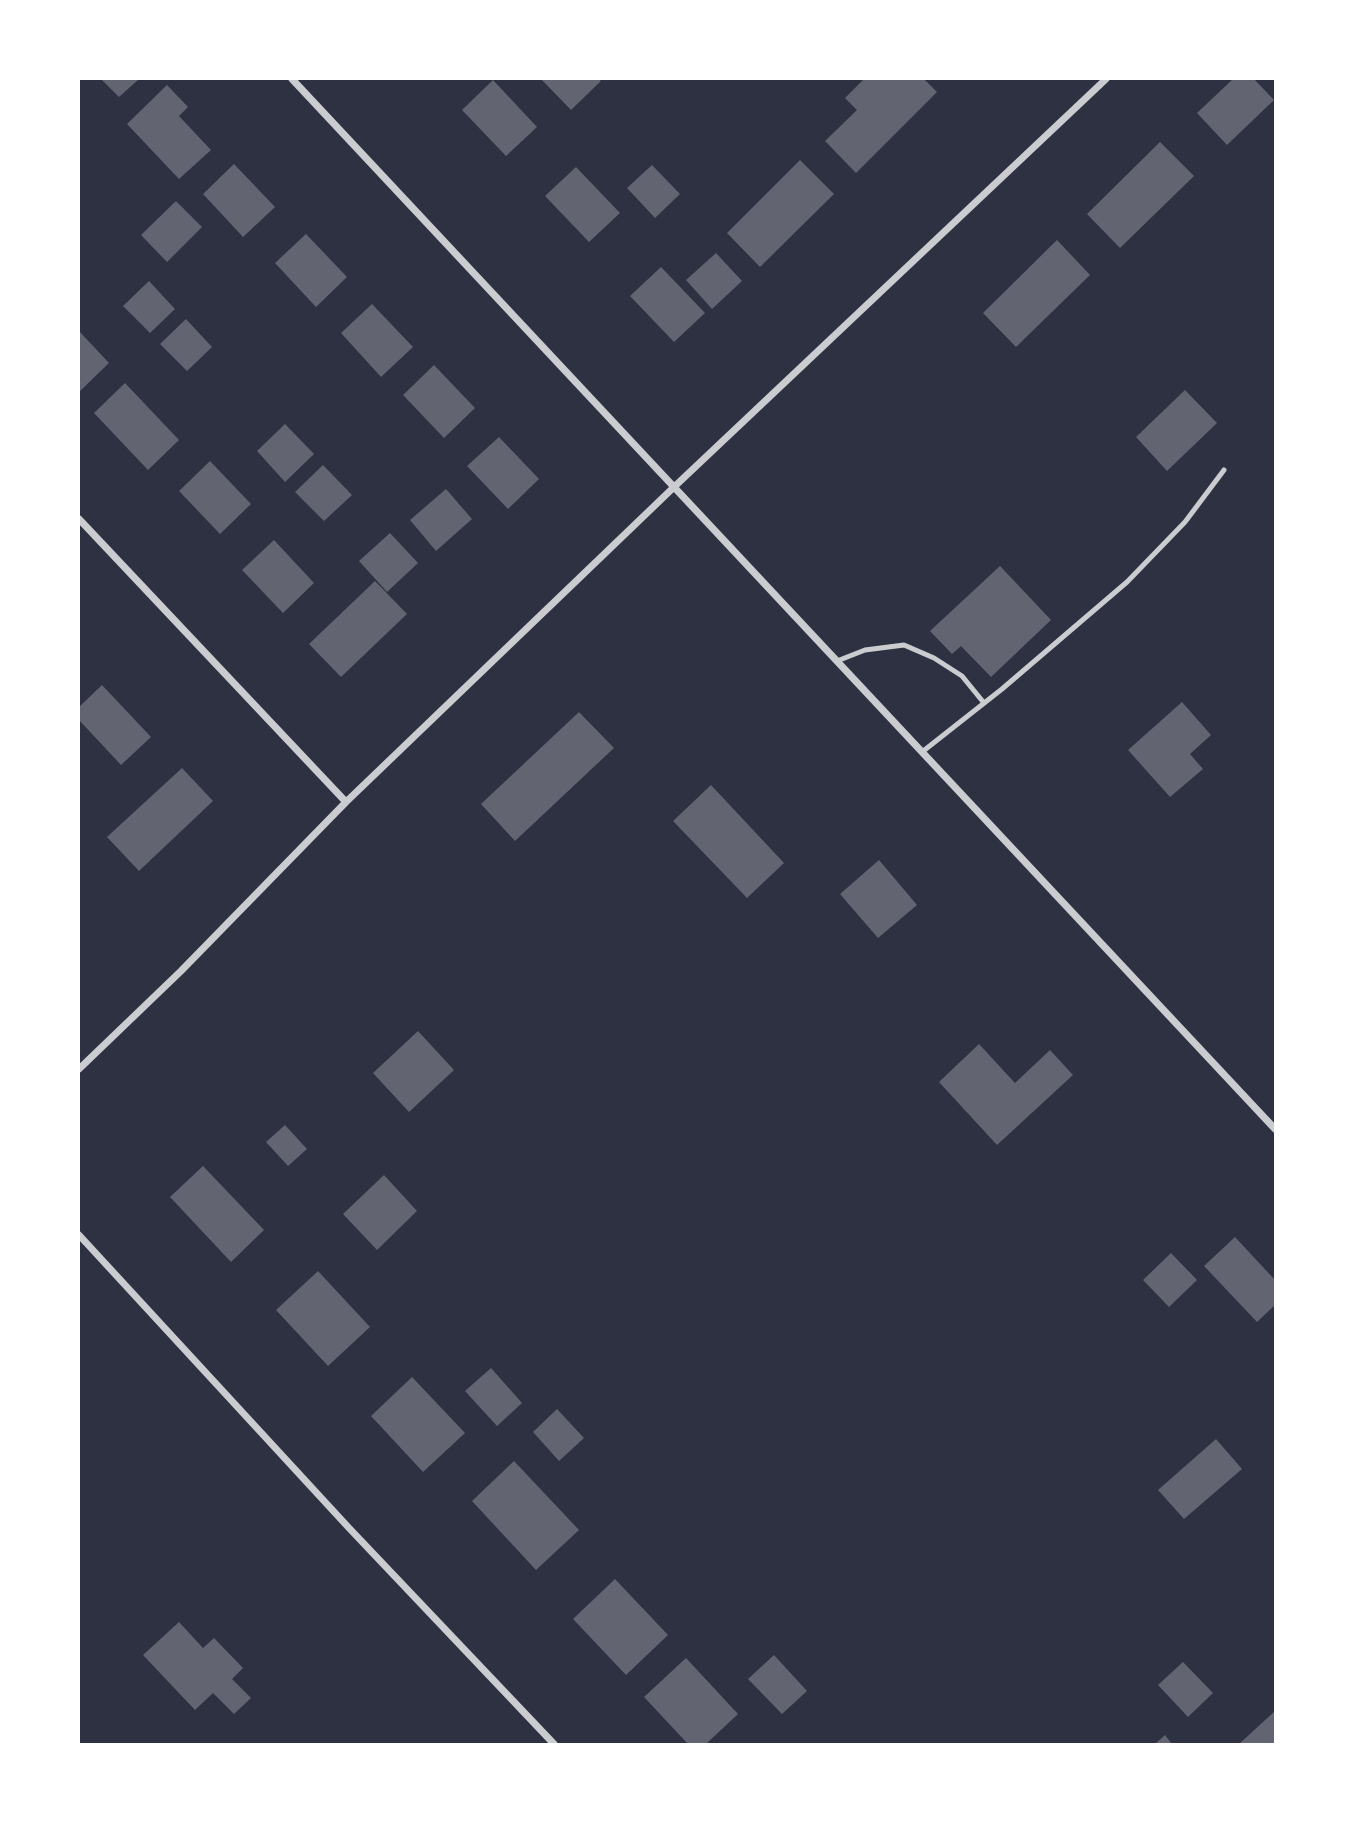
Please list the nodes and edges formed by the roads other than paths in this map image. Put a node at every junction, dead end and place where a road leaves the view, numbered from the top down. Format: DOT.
graph roads {
  1 [pos="292,79"];
  2 [pos="1106,79"];
  3 [pos="1224,470"];
  4 [pos="673,488"];
  5 [pos="79,519"];
  6 [pos="837,661"];
  7 [pos="984,703"];
  8 [pos="922,752"];
  9 [pos="346,802"];
  10 [pos="79,1069"];
  11 [pos="1275,1129"];
  12 [pos="79,1235"];
  13 [pos="554,1744"];
  1 -- 4 [label="street"];
  2 -- 4 [label="street"];
  3 -- 7 [label="lane"];
  4 -- 6 [label="street"];
  4 -- 9 [label="street"];
  5 -- 9 [label="street"];
  6 -- 7 [label="lane"];
  6 -- 8 [label="street"];
  7 -- 8 [label="lane"];
  8 -- 11 [label="street"];
  9 -- 10 [label="street"];
  12 -- 13 [label="street"];
}
